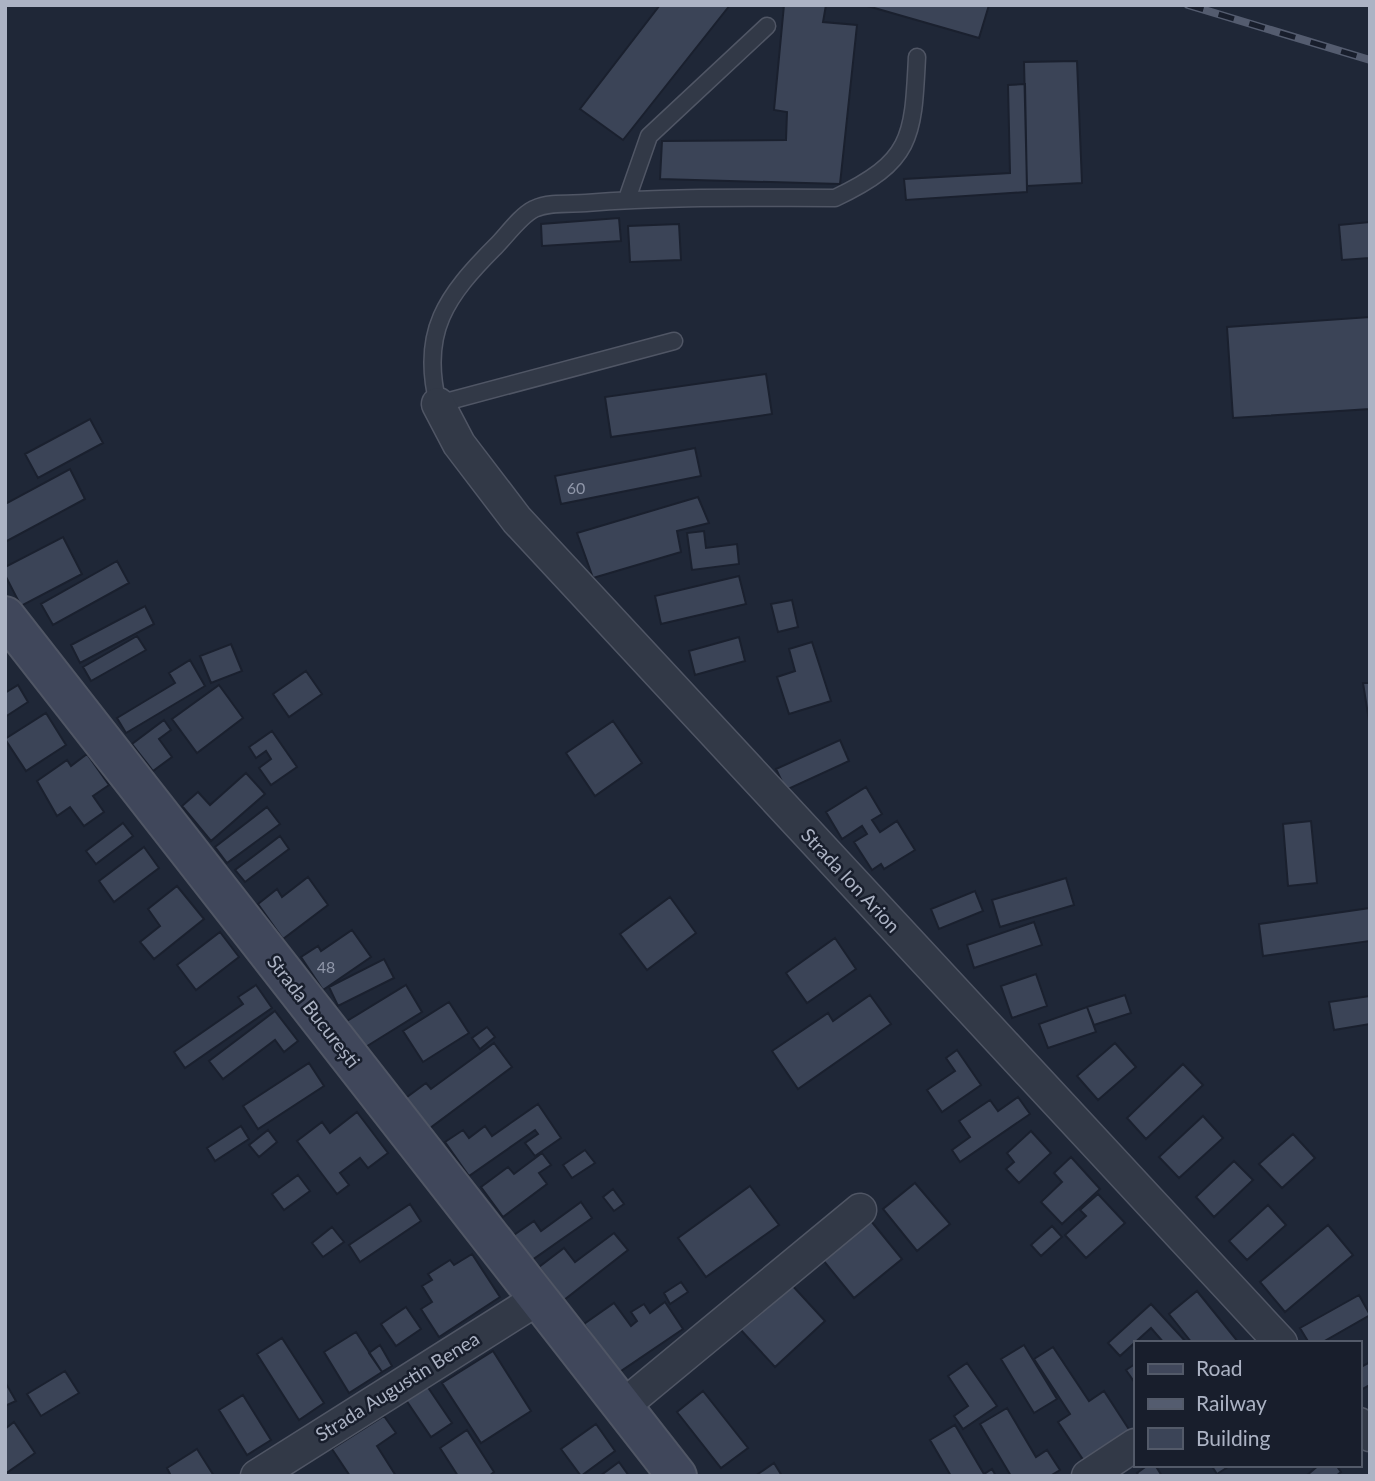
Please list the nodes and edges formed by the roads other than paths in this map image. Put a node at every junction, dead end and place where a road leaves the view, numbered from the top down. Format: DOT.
graph roads {
  1 [pos="767,26"];
  2 [pos="917,57"];
  3 [pos="626,199"];
  4 [pos="674,341"];
  5 [pos="438,404"];
  6 [pos="7,620"];
  7 [pos="860,1210"];
  8 [pos="539,1298"];
  9 [pos="1279,1341"];
  10 [pos="623,1406"];
  11 [pos="1134,1446"];
  12 [pos="257,1476"];
  13 [pos="677,1476"];
  14 [pos="1088,1476"];
  1 -- 3 [label="lane"];
  2 -- 3 [label="lane"];
  3 -- 5 [label="lane"];
  4 -- 5 [label="lane"];
  5 -- 9 [label="street, Strada Ion Arion"];
  6 -- 8 [label="main road, Strada București"];
  7 -- 10 [label="street"];
  8 -- 10 [label="main road, Strada București"];
  8 -- 12 [label="street, Strada Augustin Benea"];
  10 -- 13 [label="main road, Strada București"];
  11 -- 14 [label="street"];
}
